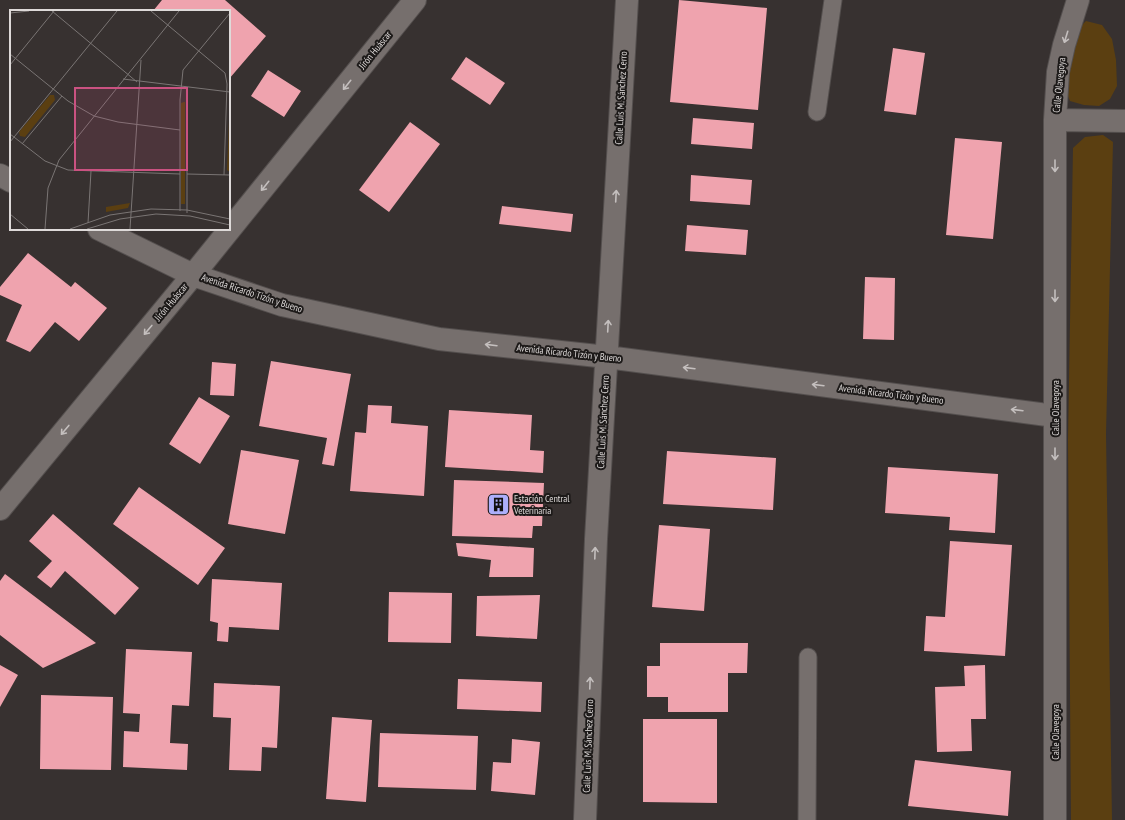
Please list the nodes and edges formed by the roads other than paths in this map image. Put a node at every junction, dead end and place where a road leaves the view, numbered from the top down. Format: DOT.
graph roads {
  1 [pos="415,0"];
  2 [pos="626,0"];
  3 [pos="833,0"];
  4 [pos="1078,0"];
  5 [pos="817,112"];
  6 [pos="1055,120"];
  7 [pos="1125,121"];
  8 [pos="0,175"];
  9 [pos="10,180"];
  10 [pos="101,230"];
  11 [pos="194,275"];
  12 [pos="606,357"];
  13 [pos="1055,416"];
  14 [pos="0,509"];
  15 [pos="808,657"];
  16 [pos="584,820"];
  17 [pos="807,820"];
  18 [pos="1055,820"];
  1 -- 11 [label="street, Jirón Huáscar, one-way"];
  12 -- 2 [label="street, Calle Luis M. Sánchez Cerro, one-way"];
  3 -- 5 [label="lane"];
  4 -- 6 [label="street, Calle Olavegoya, one-way"];
  6 -- 7 [label="street"];
  6 -- 13 [label="street, Calle Olavegoya, one-way"];
  8 -- 9 [label="street"];
  10 -- 11 [label="street, Avenida Ricardo Tizón y Bueno"];
  12 -- 11 [label="street, Avenida Ricardo Tizón y Bueno, one-way"];
  11 -- 14 [label="street, Jirón Huáscar, one-way"];
  13 -- 12 [label="street, Avenida Ricardo Tizón y Bueno, one-way"];
  16 -- 12 [label="street, Calle Luis M. Sánchez Cerro, one-way"];
  13 -- 18 [label="street, Calle Olavegoya, one-way"];
  15 -- 17 [label="lane"];
}
